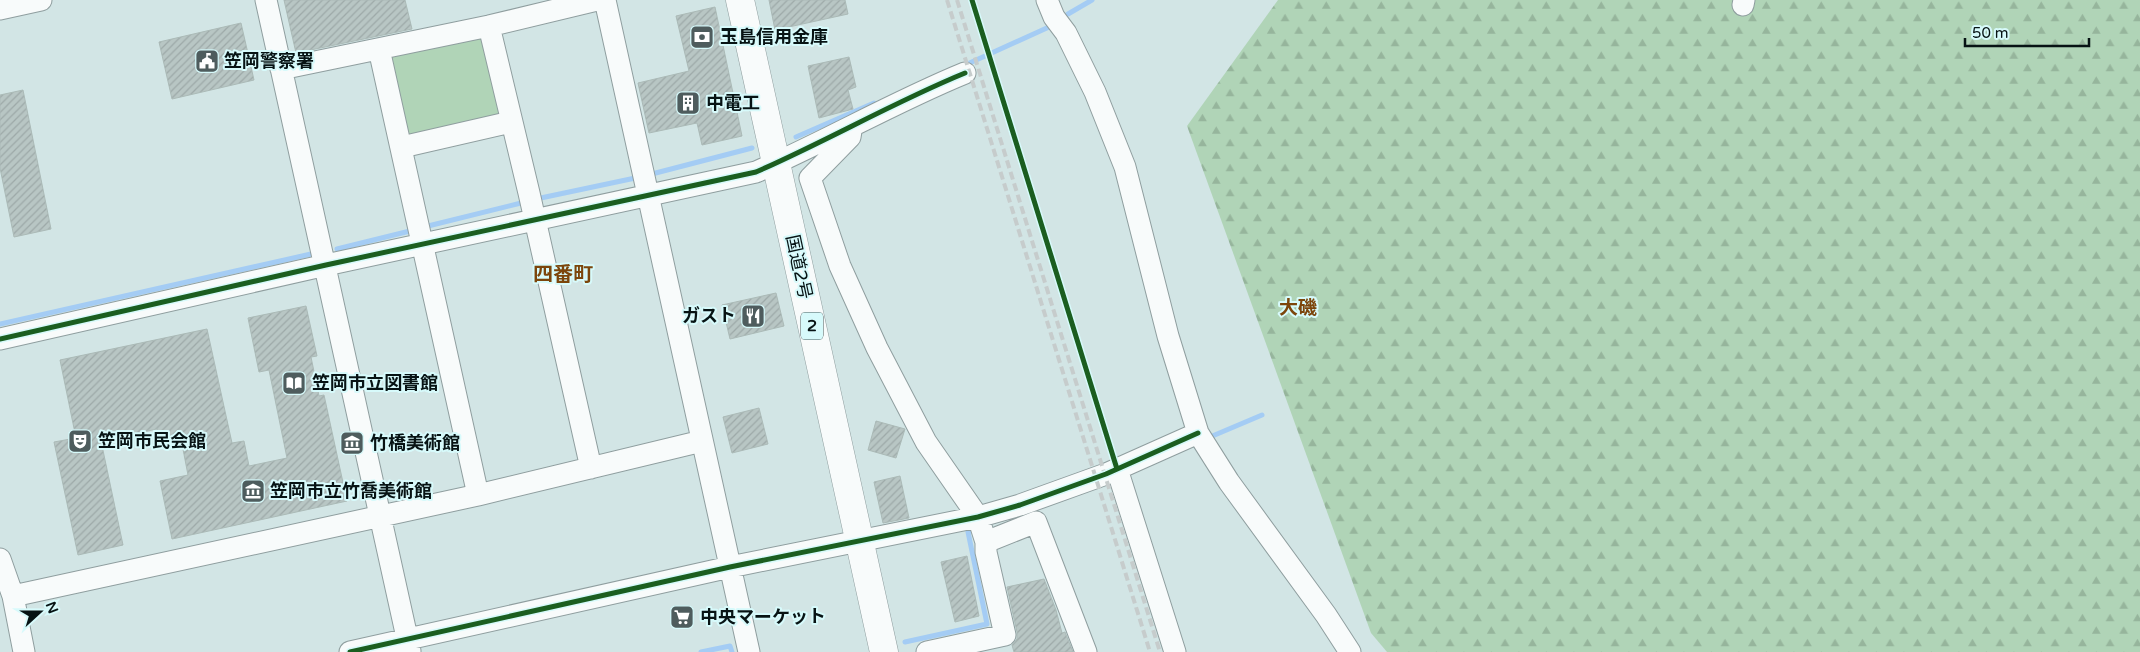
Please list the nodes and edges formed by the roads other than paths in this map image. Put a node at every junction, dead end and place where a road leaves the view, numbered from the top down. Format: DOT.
graph roads {
  1 [pos="42,0"];
  2 [pos="266,0"];
  3 [pos="597,0"];
  4 [pos="605,0"];
  5 [pos="740,0"];
  6 [pos="1047,0"];
  7 [pos="0,9"];
  8 [pos="489,26"];
  9 [pos="379,49"];
  10 [pos="281,69"];
  11 [pos="965,72"];
  12 [pos="511,122"];
  13 [pos="852,128"];
  14 [pos="402,147"];
  15 [pos="776,163"];
  16 [pos="646,184"];
  17 [pos="532,207"];
  18 [pos="421,234"];
  19 [pos="326,265"];
  20 [pos="0,339"];
  21 [pos="1198,433"];
  22 [pos="702,441"];
  23 [pos="591,468"];
  24 [pos="1119,475"];
  25 [pos="478,495"];
  26 [pos="380,517"];
  27 [pos="982,529"];
  28 [pos="859,541"];
  29 [pos="0,559"];
  30 [pos="730,567"];
  31 [pos="14,596"];
  32 [pos="409,645"];
  33 [pos="24,652"];
  34 [pos="350,652"];
  35 [pos="749,652"];
  36 [pos="884,652"];
  37 [pos="927,652"];
  38 [pos="1086,652"];
  39 [pos="1175,652"];
  40 [pos="1350,652"];
  1 -- 7 [label="street"];
  2 -- 10 [label="street"];
  3 -- 8 [label="street"];
  4 -- 16 [label="street"];
  5 -- 15 [label="highway, 国道2号 / 2"];
  6 -- 21 [label="street"];
  8 -- 9 [label="street"];
  8 -- 12 [label="street"];
  9 -- 10 [label="street"];
  9 -- 14 [label="street"];
  10 -- 19 [label="street"];
  11 -- 13 [label="street"];
  12 -- 14 [label="street"];
  12 -- 17 [label="street"];
  13 -- 15 [label="street"];
  13 -- 27 [label="street"];
  14 -- 18 [label="street"];
  15 -- 16 [label="street"];
  15 -- 28 [label="highway, 国道2号 / 2"];
  16 -- 17 [label="street"];
  16 -- 22 [label="street"];
  17 -- 18 [label="street"];
  17 -- 23 [label="street"];
  18 -- 19 [label="street"];
  18 -- 25 [label="street"];
  19 -- 20 [label="street"];
  19 -- 26 [label="street"];
  21 -- 24 [label="street"];
  21 -- 40 [label="street"];
  22 -- 23 [label="street"];
  22 -- 30 [label="street"];
  23 -- 25 [label="street"];
  24 -- 27 [label="street"];
  24 -- 39 [label="street"];
  25 -- 26 [label="street"];
  26 -- 31 [label="street"];
  26 -- 32 [label="street"];
  27 -- 28 [label="street"];
  27 -- 37 [label="street"];
  27 -- 38 [label="street"];
  28 -- 30 [label="street"];
  28 -- 36 [label="highway, 国道2号 / 2"];
  29 -- 31 [label="street"];
  30 -- 32 [label="street"];
  30 -- 35 [label="street"];
  31 -- 33 [label="street"];
  32 -- 34 [label="street"];
}
